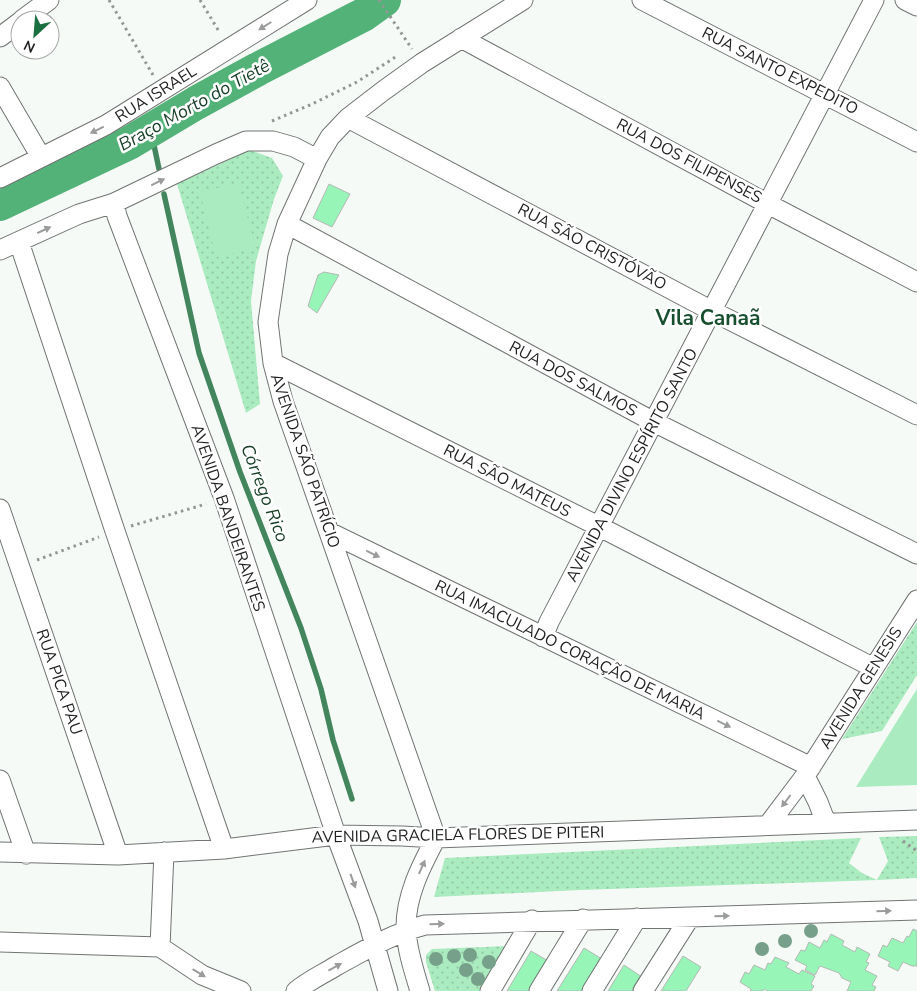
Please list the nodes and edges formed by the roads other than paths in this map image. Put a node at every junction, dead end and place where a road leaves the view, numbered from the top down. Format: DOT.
graph roads {
  1 [pos="49,0"];
  2 [pos="523,0"];
  3 [pos="642,0"];
  4 [pos="874,0"];
  5 [pos="905,0"];
  6 [pos="303,1"];
  7 [pos="917,6"];
  8 [pos="36,10"];
  9 [pos="10,29"];
  10 [pos="0,37"];
  11 [pos="461,38"];
  12 [pos="0,87"];
  13 [pos="824,94"];
  14 [pos="6,110"];
  15 [pos="348,118"];
  16 [pos="917,142"];
  17 [pos="41,157"];
  18 [pos="316,159"];
  19 [pos="0,178"];
  20 [pos="114,203"];
  21 [pos="768,204"];
  22 [pos="287,224"];
  23 [pos="19,242"];
  24 [pos="0,250"];
  25 [pos="917,282"];
  26 [pos="712,311"];
  27 [pos="273,363"];
  28 [pos="917,415"];
  29 [pos="654,422"];
  30 [pos="0,509"];
  31 [pos="600,527"];
  32 [pos="329,532"];
  33 [pos="917,554"];
  34 [pos="917,600"];
  35 [pos="544,637"];
  36 [pos="874,668"];
  37 [pos="808,771"];
  38 [pos="0,780"];
  39 [pos="917,820"];
  40 [pos="826,823"];
  41 [pos="768,825"];
  42 [pos="336,835"];
  43 [pos="436,838"];
  44 [pos="224,849"];
  45 [pos="0,852"];
  46 [pos="164,852"];
  47 [pos="26,854"];
  48 [pos="118,856"];
  49 [pos="917,910"];
  50 [pos="690,917"];
  51 [pos="637,918"];
  52 [pos="583,919"];
  53 [pos="532,920"];
  54 [pos="406,930"];
  55 [pos="0,942"];
  56 [pos="375,945"];
  57 [pos="160,947"];
  58 [pos="241,991"];
  59 [pos="296,991"];
  60 [pos="388,991"];
  61 [pos="420,991"];
  62 [pos="490,991"];
  63 [pos="539,991"];
  64 [pos="592,991"];
  65 [pos="643,991"];
  1 -- 8 [label="street"];
  2 -- 11 [label="street, AVENIDA SÃO PATRÍCIO"];
  3 -- 13 [label="street, RUA SANTO EXPEDITO"];
  4 -- 13 [label="street, AVENIDA DIVINO ESPÍRITO SANTO"];
  5 -- 7 [label="street"];
  6 -- 17 [label="street, RUA ISRAEL, one-way"];
  9 -- 10 [label="street"];
  11 -- 15 [label="street, AVENIDA SÃO PATRÍCIO"];
  11 -- 21 [label="street, RUA DOS FILIPENSES"];
  12 -- 14 [label="street"];
  13 -- 16 [label="street, RUA SANTO EXPEDITO"];
  13 -- 21 [label="street, AVENIDA DIVINO ESPÍRITO SANTO"];
  14 -- 17 [label="street"];
  15 -- 18 [label="street, AVENIDA SÃO PATRÍCIO"];
  15 -- 26 [label="street, RUA SÃO CRISTÓVÃO"];
  17 -- 19 [label="street, RUA ISRAEL"];
  20 -- 18 [label="street, one-way"];
  18 -- 22 [label="street, AVENIDA SÃO PATRÍCIO"];
  23 -- 20 [label="street, one-way"];
  20 -- 42 [label="street, AVENIDA BANDEIRANTES"];
  21 -- 25 [label="street, RUA DOS FILIPENSES"];
  21 -- 26 [label="street, AVENIDA DIVINO ESPÍRITO SANTO"];
  22 -- 27 [label="street, AVENIDA SÃO PATRÍCIO"];
  22 -- 29 [label="street, RUA DOS SALMOS"];
  23 -- 24 [label="street"];
  23 -- 44 [label="street"];
  26 -- 28 [label="street, RUA SÃO CRISTÓVÃO"];
  26 -- 29 [label="street, AVENIDA DIVINO ESPÍRITO SANTO"];
  27 -- 31 [label="street, RUA SÃO MATEUS"];
  27 -- 32 [label="street, AVENIDA SÃO PATRÍCIO"];
  29 -- 31 [label="street, AVENIDA DIVINO ESPÍRITO SANTO"];
  29 -- 33 [label="street, RUA DOS SALMOS"];
  30 -- 48 [label="street, RUA PICA PAU"];
  31 -- 35 [label="street, AVENIDA DIVINO ESPÍRITO SANTO"];
  31 -- 36 [label="street, RUA SÃO MATEUS"];
  32 -- 35 [label="street, RUA IMACULADO CORAÇÃO DE MARIA, one-way"];
  32 -- 43 [label="street, AVENIDA SÃO PATRÍCIO"];
  34 -- 36 [label="street, AVENIDA GENESIS"];
  35 -- 37 [label="street, RUA IMACULADO CORAÇÃO DE MARIA, one-way"];
  36 -- 37 [label="street, AVENIDA GENESIS"];
  37 -- 40 [label="street"];
  37 -- 41 [label="street, AVENIDA GENESIS, one-way"];
  38 -- 47 [label="street"];
  39 -- 40 [label="street, AVENIDA GRACIELA FLORES DE PITERI"];
  40 -- 41 [label="street, AVENIDA GRACIELA FLORES DE PITERI"];
  41 -- 43 [label="street, AVENIDA GRACIELA FLORES DE PITERI"];
  42 -- 43 [label="street, AVENIDA GRACIELA FLORES DE PITERI"];
  42 -- 44 [label="street, AVENIDA GRACIELA FLORES DE PITERI"];
  42 -- 56 [label="street, AVENIDA BANDEIRANTES, one-way"];
  54 -- 43 [label="street, one-way"];
  44 -- 46 [label="street, AVENIDA GRACIELA FLORES DE PITERI"];
  45 -- 47 [label="street, AVENIDA GRACIELA FLORES DE PITERI"];
  46 -- 48 [label="street, AVENIDA GRACIELA FLORES DE PITERI"];
  46 -- 57 [label="street"];
  47 -- 48 [label="street, AVENIDA GRACIELA FLORES DE PITERI"];
  50 -- 49 [label="street, one-way"];
  50 -- 51 [label="street"];
  50 -- 65 [label="street"];
  51 -- 52 [label="street"];
  51 -- 64 [label="street"];
  52 -- 53 [label="street"];
  52 -- 63 [label="street"];
  54 -- 53 [label="street, one-way"];
  53 -- 62 [label="street"];
  54 -- 56 [label="street"];
  54 -- 61 [label="street"];
  55 -- 57 [label="street"];
  59 -- 56 [label="street, one-way"];
  56 -- 60 [label="street, AVENIDA BANDEIRANTES"];
  57 -- 58 [label="street, one-way"];
}
